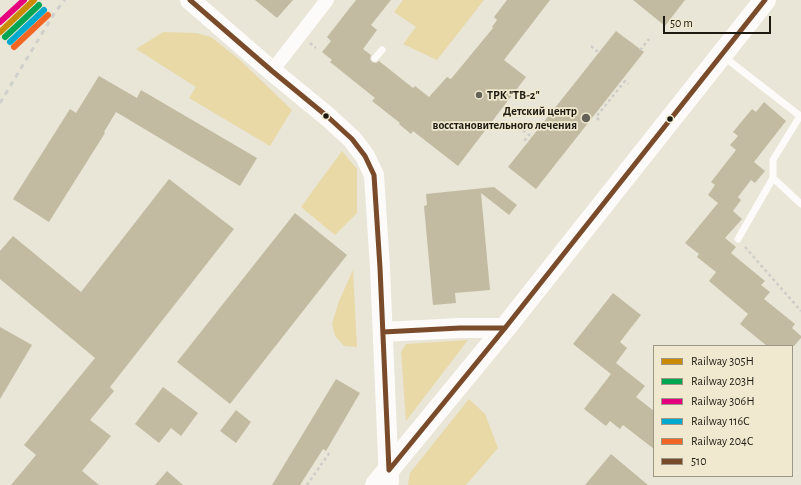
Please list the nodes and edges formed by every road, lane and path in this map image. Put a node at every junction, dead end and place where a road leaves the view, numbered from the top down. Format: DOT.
graph roads {
  1 [pos="190,0"];
  2 [pos="327,0"];
  3 [pos="765,0"];
  4 [pos="648,39"];
  5 [pos="591,46"];
  6 [pos="382,50"];
  7 [pos="640,50"];
  8 [pos="599,52"];
  9 [pos="721,55"];
  10 [pos="375,58"];
  11 [pos="272,72"];
  12 [pos="628,84"];
  13 [pos="599,120"];
  14 [pos="523,130"];
  15 [pos="528,142"];
  16 [pos="773,178"];
  17 [pos="801,204"];
  18 [pos="738,238"];
  19 [pos="801,311"];
  20 [pos="505,328"];
  21 [pos="383,332"];
  22 [pos="330,452"];
  23 [pos="385,480"];
  24 [pos="307,485"];
  1 -- 11 [label="street"];
  2 -- 11 [label="street"];
  3 -- 9 [label="main road"];
  4 -- 7 [label="path"];
  5 -- 8 [label="path"];
  6 -- 10 [label="lane"];
  9 -- 16 [label="lane"];
  9 -- 20 [label="main road"];
  11 -- 21 [label="street"];
  12 -- 13 [label="path"];
  14 -- 15 [label="path"];
  16 -- 17 [label="lane"];
  16 -- 18 [label="lane"];
  18 -- 19 [label="path"];
  20 -- 21 [label="street"];
  20 -- 23 [label="main road"];
  21 -- 23 [label="street"];
  22 -- 24 [label="path"];
}
